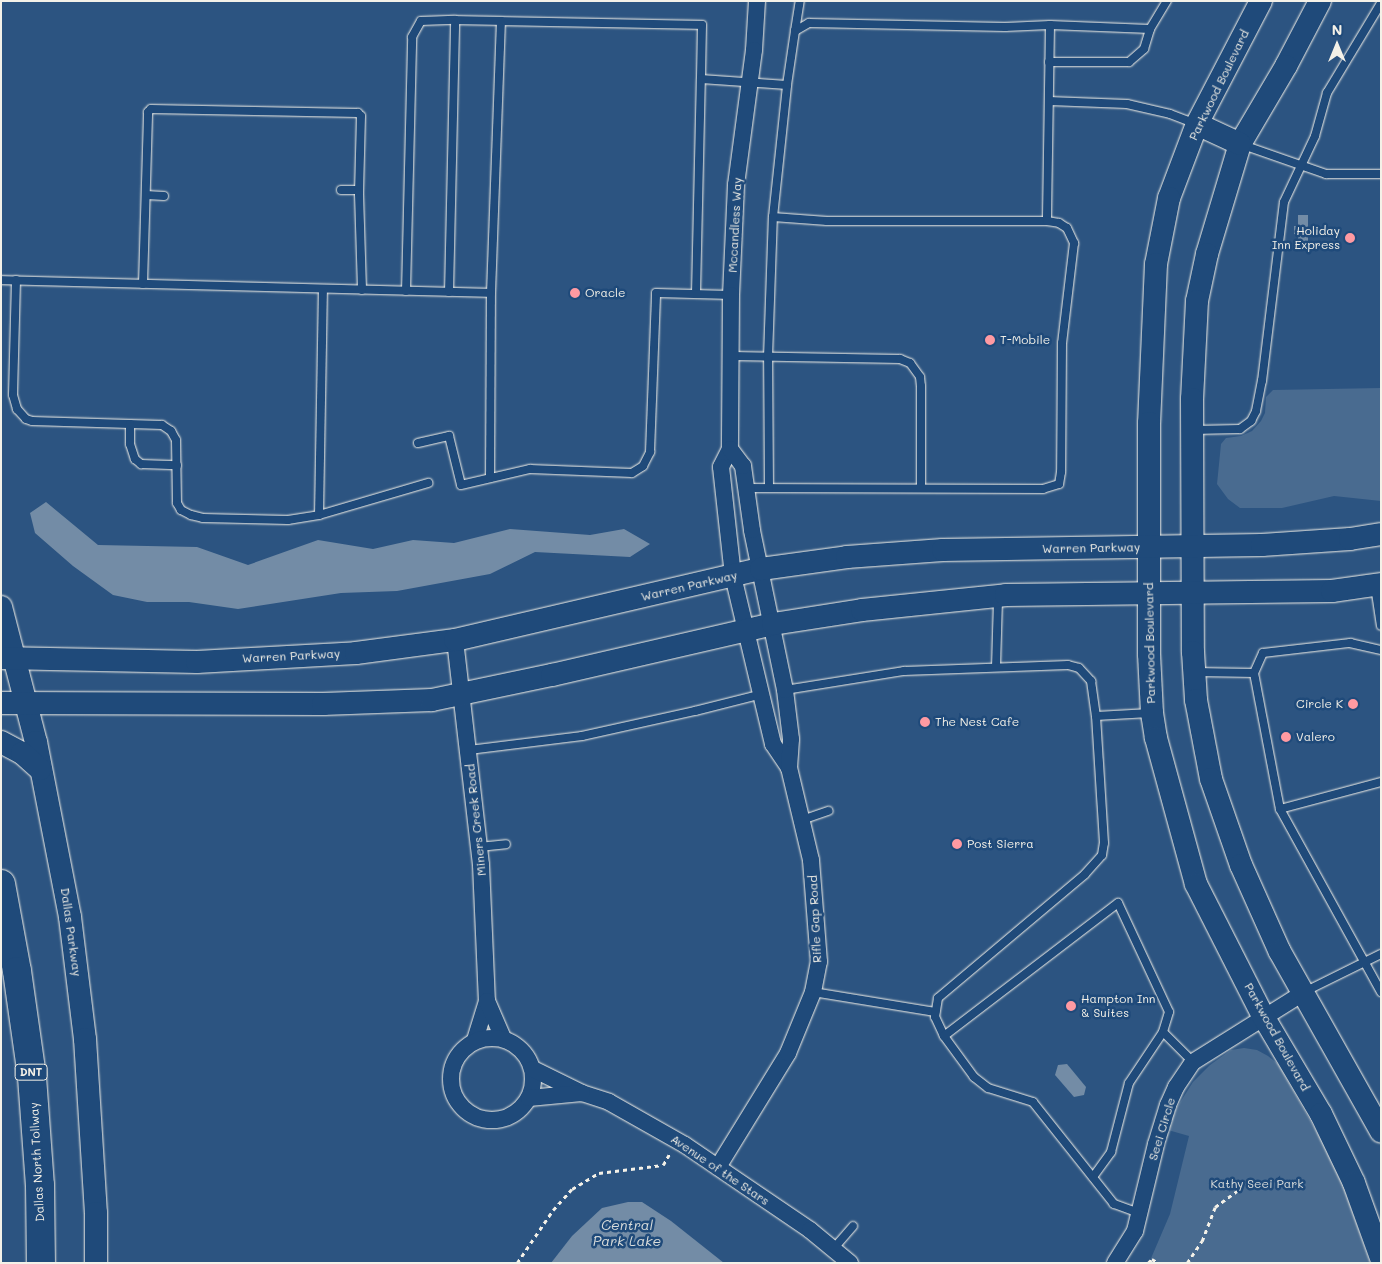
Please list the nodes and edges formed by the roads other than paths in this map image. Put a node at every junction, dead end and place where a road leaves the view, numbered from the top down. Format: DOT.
graph roads {
  1 [pos="757,1"];
  2 [pos="800,1"];
  3 [pos="1167,1"];
  4 [pos="1261,1"];
  5 [pos="1320,1"];
  6 [pos="1381,2"];
  7 [pos="455,20"];
  8 [pos="501,21"];
  9 [pos="1050,24"];
  10 [pos="1150,30"];
  11 [pos="795,31"];
  12 [pos="1049,62"];
  13 [pos="701,79"];
  14 [pos="750,83"];
  15 [pos="786,85"];
  16 [pos="1049,101"];
  17 [pos="1197,124"];
  18 [pos="1240,144"];
  19 [pos="1301,165"];
  20 [pos="1381,174"];
  21 [pos="341,190"];
  22 [pos="359,190"];
  23 [pos="146,195"];
  24 [pos="164,196"];
  25 [pos="773,217"];
  26 [pos="1047,221"];
  27 [pos="1,280"];
  28 [pos="16,280"];
  29 [pos="143,284"];
  30 [pos="323,289"];
  31 [pos="362,290"];
  32 [pos="406,291"];
  33 [pos="449,292"];
  34 [pos="491,293"];
  35 [pos="696,294"];
  36 [pos="731,295"];
  37 [pos="732,356"];
  38 [pos="768,357"];
  39 [pos="130,424"];
  40 [pos="1193,430"];
  41 [pos="418,443"];
  42 [pos="730,449"];
  43 [pos="177,465"];
  44 [pos="490,478"];
  45 [pos="428,483"];
  46 [pos="921,487"];
  47 [pos="746,488"];
  48 [pos="769,488"];
  49 [pos="319,515"];
  50 [pos="1381,534"];
  51 [pos="1191,546"];
  52 [pos="1149,547"];
  53 [pos="761,569"];
  54 [pos="733,576"];
  55 [pos="1378,584"];
  56 [pos="1149,594"];
  57 [pos="1192,594"];
  58 [pos="998,595"];
  59 [pos="1,607"];
  60 [pos="773,624"];
  61 [pos="1381,626"];
  62 [pos="747,630"];
  63 [pos="455,640"];
  64 [pos="1381,650"];
  65 [pos="8,658"];
  66 [pos="996,667"];
  67 [pos="1194,672"];
  68 [pos="1254,673"];
  69 [pos="785,690"];
  70 [pos="762,694"];
  71 [pos="463,695"];
  72 [pos="1,703"];
  73 [pos="26,703"];
  74 [pos="1152,713"];
  75 [pos="1096,716"];
  76 [pos="1,742"];
  77 [pos="469,750"];
  78 [pos="789,768"];
  79 [pos="40,769"];
  80 [pos="1381,782"];
  81 [pos="1280,809"];
  82 [pos="828,811"];
  83 [pos="802,820"];
  84 [pos="506,844"];
  85 [pos="479,847"];
  86 [pos="1,884"];
  87 [pos="1381,954"];
  88 [pos="1364,963"];
  89 [pos="814,992"];
  90 [pos="1381,992"];
  91 [pos="1303,993"];
  92 [pos="487,1001"];
  93 [pos="935,1012"];
  94 [pos="1264,1016"];
  95 [pos="1163,1032"];
  96 [pos="944,1036"];
  97 [pos="504,1038"];
  98 [pos="475,1040"];
  99 [pos="1193,1062"];
  100 [pos="533,1069"];
  101 [pos="582,1094"];
  102 [pos="529,1098"];
  103 [pos="1381,1130"];
  104 [pos="718,1167"];
  105 [pos="1093,1177"];
  106 [pos="1139,1213"];
  107 [pos="853,1226"];
  108 [pos="834,1248"];
  109 [pos="1381,1258"];
  110 [pos="41,1263"];
  111 [pos="96,1263"];
  112 [pos="850,1263"];
  113 [pos="1115,1263"];
  1 -- 14 [label="street, Mccandless Way"];
  2 -- 11 [label="lane"];
  3 -- 10 [label="lane"];
  4 -- 17 [label="main road, Parkwood Boulevard"];
  5 -- 18 [label="main road"];
  6 -- 19 [label="lane"];
  7 -- 8 [label="lane"];
  7 -- 32 [label="lane"];
  7 -- 33 [label="lane"];
  8 -- 13 [label="lane"];
  8 -- 34 [label="lane"];
  9 -- 10 [label="lane"];
  9 -- 11 [label="lane"];
  9 -- 12 [label="lane"];
  10 -- 12 [label="lane"];
  11 -- 15 [label="lane"];
  12 -- 16 [label="lane"];
  13 -- 14 [label="lane"];
  13 -- 35 [label="lane"];
  14 -- 15 [label="lane"];
  14 -- 36 [label="street, Mccandless Way"];
  15 -- 25 [label="lane"];
  16 -- 17 [label="lane"];
  16 -- 26 [label="lane"];
  17 -- 18 [label="main road"];
  17 -- 52 [label="main road, Parkwood Boulevard"];
  18 -- 19 [label="lane"];
  18 -- 40 [label="main road"];
  19 -- 20 [label="lane"];
  19 -- 40 [label="lane"];
  21 -- 22 [label="lane"];
  22 -- 23 [label="lane"];
  22 -- 31 [label="lane"];
  23 -- 24 [label="lane"];
  23 -- 29 [label="lane"];
  25 -- 26 [label="lane"];
  25 -- 38 [label="lane"];
  26 -- 46 [label="lane"];
  27 -- 28 [label="lane"];
  28 -- 29 [label="lane"];
  28 -- 39 [label="lane"];
  29 -- 30 [label="lane"];
  30 -- 31 [label="lane"];
  30 -- 49 [label="lane"];
  31 -- 32 [label="lane"];
  32 -- 33 [label="lane"];
  33 -- 34 [label="lane"];
  34 -- 44 [label="lane"];
  35 -- 36 [label="lane"];
  35 -- 44 [label="lane"];
  36 -- 37 [label="street, Mccandless Way"];
  37 -- 38 [label="lane"];
  37 -- 42 [label="street, Mccandless Way"];
  38 -- 46 [label="lane"];
  38 -- 48 [label="lane"];
  39 -- 43 [label="lane"];
  39 -- 43 [label="lane"];
  40 -- 51 [label="main road"];
  41 -- 44 [label="lane"];
  42 -- 47 [label="street"];
  42 -- 54 [label="street, Mccandless Way"];
  43 -- 49 [label="lane"];
  45 -- 49 [label="lane"];
  46 -- 48 [label="lane"];
  47 -- 48 [label="lane"];
  47 -- 53 [label="street"];
  50 -- 51 [label="main road, Warren Parkway"];
  51 -- 52 [label="main road, Warren Parkway"];
  51 -- 57 [label="main road"];
  52 -- 53 [label="main road, Warren Parkway"];
  52 -- 56 [label="main road, Parkwood Boulevard"];
  53 -- 54 [label="main road, Warren Parkway"];
  53 -- 60 [label="street, Rifle Gap Road"];
  54 -- 62 [label="street, Rifle Gap Road"];
  54 -- 63 [label="main road, Warren Parkway"];
  55 -- 57 [label="main road"];
  55 -- 61 [label="lane"];
  56 -- 57 [label="main road"];
  56 -- 58 [label="main road"];
  56 -- 74 [label="main road, Parkwood Boulevard"];
  57 -- 67 [label="main road"];
  58 -- 60 [label="main road"];
  58 -- 66 [label="lane"];
  59 -- 65 [label="main road, Dallas Parkway"];
  60 -- 62 [label="main road"];
  60 -- 69 [label="street, Rifle Gap Road"];
  62 -- 70 [label="street, Rifle Gap Road"];
  62 -- 71 [label="main road"];
  63 -- 65 [label="main road, Warren Parkway"];
  63 -- 71 [label="street, Miners Creek Road"];
  64 -- 68 [label="lane"];
  65 -- 73 [label="main road, Dallas Parkway"];
  66 -- 69 [label="lane"];
  66 -- 75 [label="lane"];
  67 -- 68 [label="lane"];
  67 -- 91 [label="main road"];
  68 -- 81 [label="lane"];
  69 -- 78 [label="street, Rifle Gap Road"];
  70 -- 77 [label="lane"];
  70 -- 78 [label="street, Rifle Gap Road"];
  71 -- 73 [label="main road"];
  71 -- 77 [label="street, Miners Creek Road"];
  72 -- 73 [label="main road"];
  73 -- 79 [label="main road, Dallas Parkway"];
  74 -- 75 [label="lane"];
  74 -- 94 [label="main road, Parkwood Boulevard"];
  75 -- 93 [label="lane"];
  76 -- 79 [label="main road"];
  77 -- 85 [label="street, Miners Creek Road"];
  78 -- 83 [label="street, Rifle Gap Road"];
  79 -- 111 [label="main road, Dallas Parkway"];
  80 -- 81 [label="lane"];
  81 -- 88 [label="lane"];
  82 -- 83 [label="lane"];
  83 -- 89 [label="street, Rifle Gap Road"];
  84 -- 85 [label="lane"];
  85 -- 92 [label="street, Miners Creek Road"];
  86 -- 110 [label="highway, Dallas North Tollway / DNT"];
  87 -- 88 [label="lane"];
  88 -- 90 [label="lane"];
  88 -- 91 [label="lane"];
  89 -- 93 [label="lane"];
  89 -- 104 [label="street, Rifle Gap Road"];
  91 -- 94 [label="street, Seei Circle"];
  91 -- 103 [label="main road"];
  92 -- 97 [label="street, Miners Creek Road"];
  92 -- 98 [label="street, Miners Creek Road"];
  93 -- 96 [label="lane"];
  94 -- 99 [label="street, Seei Circle"];
  94 -- 109 [label="main road, Parkwood Boulevard"];
  95 -- 96 [label="lane"];
  95 -- 99 [label="lane"];
  95 -- 105 [label="lane"];
  96 -- 105 [label="lane"];
  97 -- 98 [label="street"];
  97 -- 100 [label="street"];
  98 -- 102 [label="street"];
  99 -- 106 [label="street, Seei Circle"];
  100 -- 101 [label="street, Avenue of the Stars"];
  100 -- 102 [label="street"];
  101 -- 102 [label="street, Avenue of the Stars"];
  101 -- 104 [label="street, Avenue of the Stars"];
  104 -- 108 [label="street, Avenue of the Stars"];
  105 -- 106 [label="lane"];
  106 -- 113 [label="street, Seei Circle"];
  107 -- 108 [label="lane"];
  108 -- 112 [label="street, Avenue of the Stars"];
}
